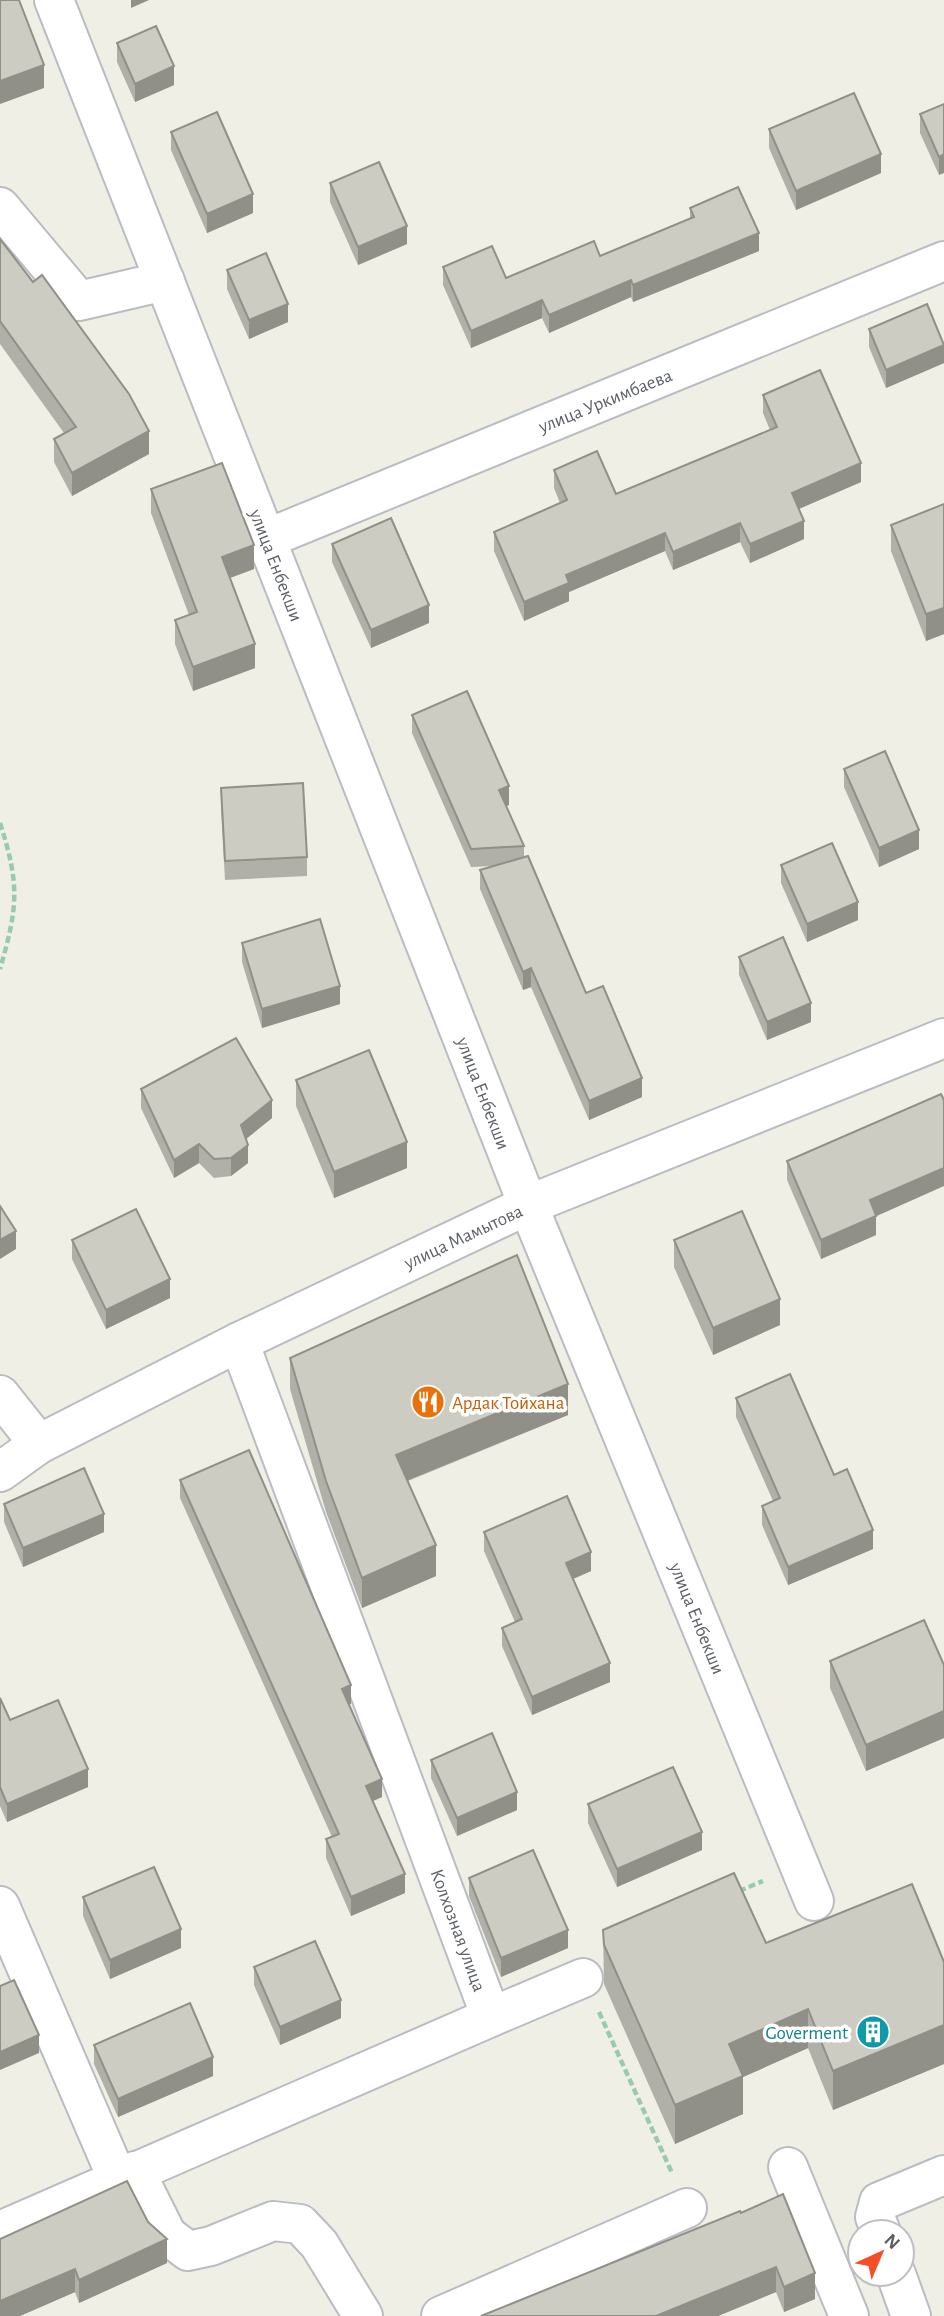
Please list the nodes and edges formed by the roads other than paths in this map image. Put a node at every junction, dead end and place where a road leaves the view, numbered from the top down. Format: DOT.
graph roads {
  1 [pos="54,0"];
  2 [pos="0,207"];
  3 [pos="944,261"];
  4 [pos="164,281"];
  5 [pos="266,539"];
  6 [pos="944,1038"];
  7 [pos="528,1205"];
  8 [pos="239,1342"];
  9 [pos="0,1395"];
  10 [pos="39,1444"];
  11 [pos="0,1472"];
  12 [pos="814,1901"];
  13 [pos="0,1906"];
  14 [pos="583,1978"];
  15 [pos="491,2017"];
  16 [pos="788,2167"];
  17 [pos="127,2175"];
  18 [pos="944,2175"];
  19 [pos="687,2208"];
  20 [pos="876,2218"];
  21 [pos="0,2231"];
  22 [pos="901,2288"];
  23 [pos="363,2316"];
  24 [pos="441,2316"];
  25 [pos="849,2316"];
  26 [pos="911,2316"];
  1 -- 4 [label="street, улица Енбекши"];
  2 -- 4 [label="street"];
  3 -- 5 [label="street, улица Уркимбаева"];
  4 -- 5 [label="street, улица Енбекши"];
  5 -- 7 [label="street, улица Енбекши"];
  6 -- 7 [label="street, улица Мамытова"];
  7 -- 8 [label="street, улица Мамытова"];
  7 -- 12 [label="street, улица Енбекши"];
  8 -- 10 [label="street, улица Мамытова"];
  8 -- 15 [label="street, Колхозная улица"];
  9 -- 10 [label="street"];
  10 -- 11 [label="street, улица Мамытова"];
  13 -- 17 [label="street"];
  14 -- 15 [label="street"];
  15 -- 17 [label="street, Колхозная улица"];
  16 -- 25 [label="street"];
  17 -- 21 [label="street, Колхозная улица"];
  17 -- 23 [label="street"];
  18 -- 20 [label="street"];
  19 -- 24 [label="street"];
  22 -- 26 [label="street"];
}
